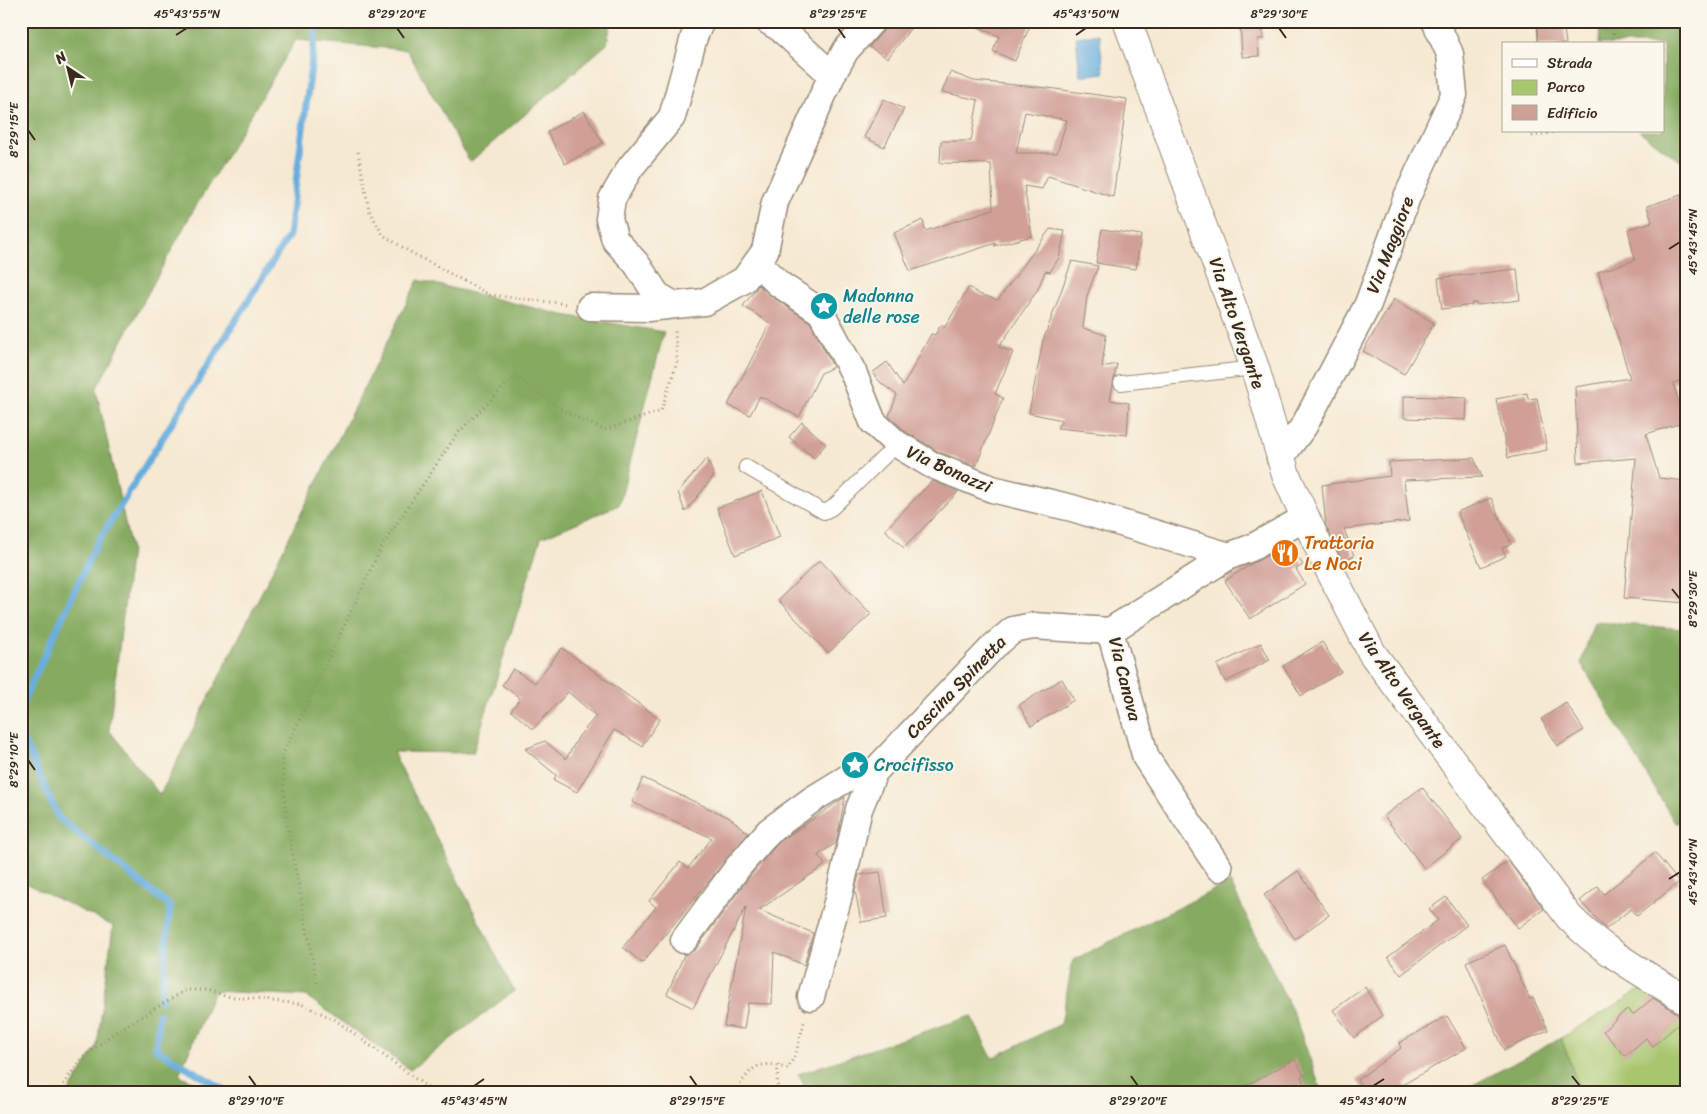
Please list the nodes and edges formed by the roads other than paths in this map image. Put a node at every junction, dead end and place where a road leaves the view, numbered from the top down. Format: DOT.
graph roads {
  1 [pos="701,21"];
  2 [pos="768,21"];
  3 [pos="872,21"];
  4 [pos="1127,21"];
  5 [pos="1435,21"];
  6 [pos="832,74"];
  7 [pos="757,263"];
  8 [pos="674,305"];
  9 [pos="590,307"];
  10 [pos="1255,368"];
  11 [pos="1121,383"];
  12 [pos="897,444"];
  13 [pos="1281,452"];
  14 [pos="746,467"];
  15 [pos="1305,518"];
  16 [pos="1229,556"];
  17 [pos="1110,631"];
  18 [pos="874,772"];
  19 [pos="1219,868"];
  20 [pos="684,940"];
  21 [pos="811,997"];
  22 [pos="1686,1000"];
  1 -- 8 [label="street"];
  2 -- 6 [label="street"];
  3 -- 6 [label="street"];
  4 -- 10 [label="main road, Via Alto Vergante"];
  5 -- 13 [label="street, Via Maggiore"];
  6 -- 7 [label="street"];
  7 -- 8 [label="street"];
  7 -- 12 [label="street, Via Bonazzi"];
  8 -- 9 [label="street"];
  10 -- 11 [label="lane"];
  10 -- 13 [label="main road, Via Alto Vergante"];
  12 -- 14 [label="lane"];
  12 -- 16 [label="street, Via Bonazzi"];
  13 -- 15 [label="main road, Via Alto Vergante"];
  15 -- 16 [label="street, Via Canova"];
  15 -- 22 [label="main road, Via Alto Vergante"];
  16 -- 17 [label="street, Via Canova"];
  17 -- 18 [label="street, Cascina Spinetta"];
  17 -- 19 [label="street, Via Canova"];
  18 -- 20 [label="street"];
  18 -- 21 [label="street, Cascina Spinetta"];
}
